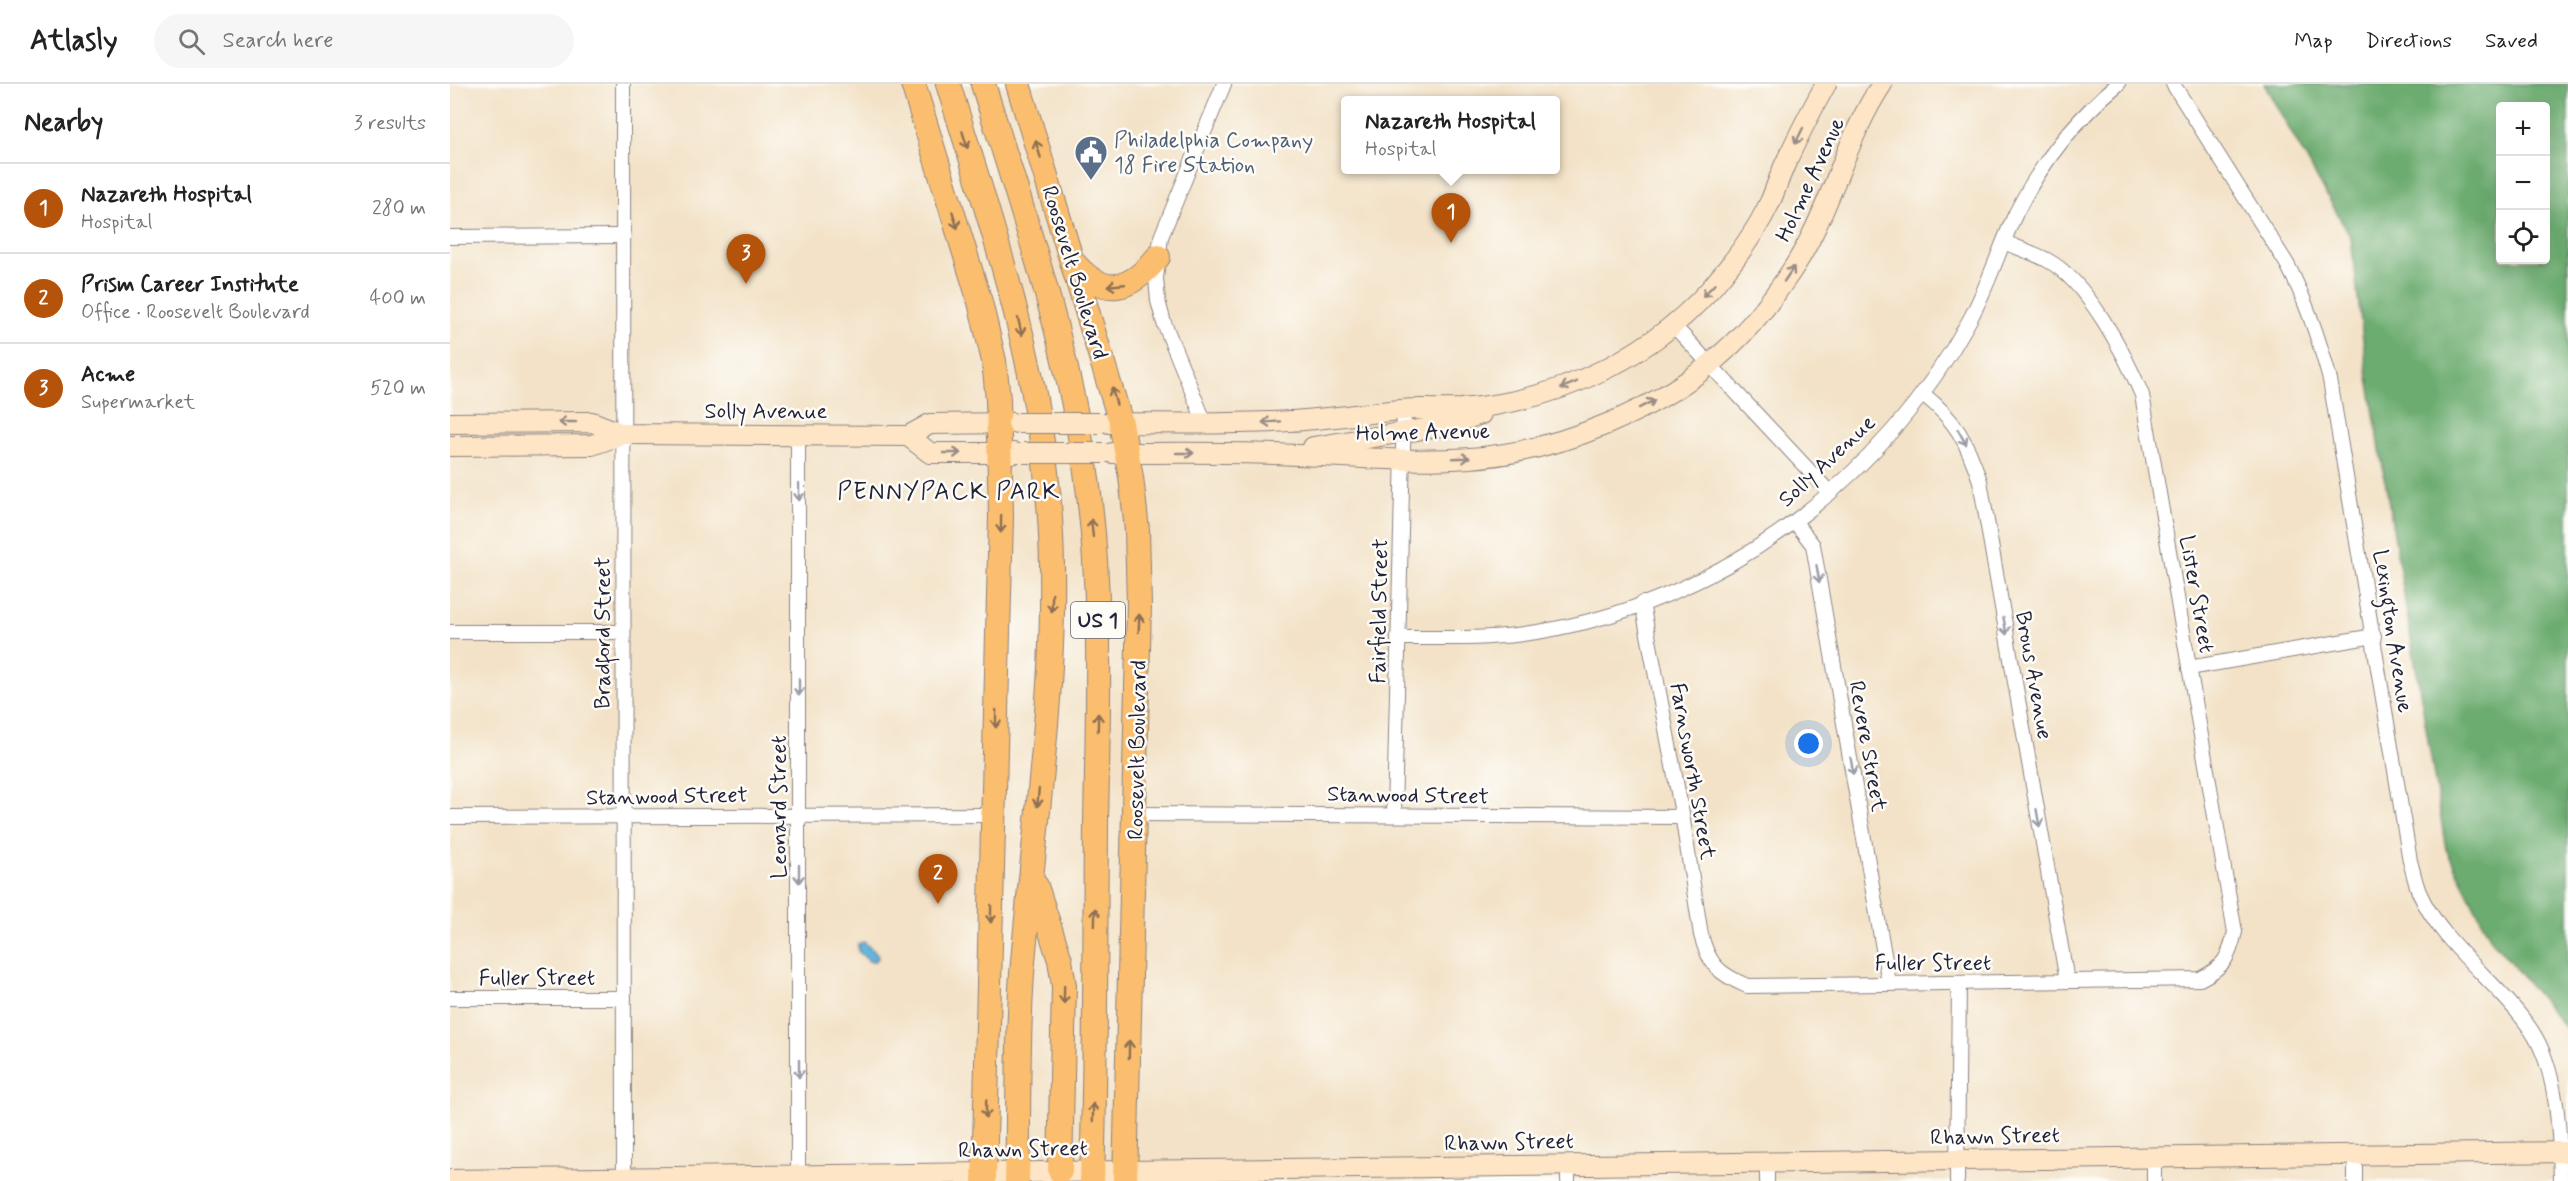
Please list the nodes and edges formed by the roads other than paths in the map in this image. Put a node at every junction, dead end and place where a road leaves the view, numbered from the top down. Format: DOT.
graph roads {
  1 [pos="623,84"];
  2 [pos="914,84"];
  3 [pos="948,84"];
  4 [pos="983,84"];
  5 [pos="1018,84"];
  6 [pos="1224,84"];
  7 [pos="1826,84"];
  8 [pos="1882,84"];
  9 [pos="2118,84"];
  10 [pos="2173,84"];
  11 [pos="623,236"];
  12 [pos="450,237"];
  13 [pos="2004,242"];
  14 [pos="1158,257"];
  15 [pos="1073,262"];
  16 [pos="1674,326"];
  17 [pos="1710,364"];
  18 [pos="1923,394"];
  19 [pos="1518,400"];
  20 [pos="1404,409"];
  21 [pos="450,423"];
  22 [pos="1110,423"];
  23 [pos="1205,423"];
  24 [pos="1009,424"];
  25 [pos="1403,432"];
  26 [pos="623,434"];
  27 [pos="798,434"];
  28 [pos="909,436"];
  29 [pos="450,446"];
  30 [pos="1012,453"];
  31 [pos="1115,453"];
  32 [pos="1271,453"];
  33 [pos="1403,459"];
  34 [pos="1830,493"];
  35 [pos="1795,522"];
  36 [pos="1642,603"];
  37 [pos="450,632"];
  38 [pos="623,632"];
  39 [pos="2374,636"];
  40 [pos="1398,638"];
  41 [pos="2189,668"];
  42 [pos="1134,814"];
  43 [pos="800,815"];
  44 [pos="993,815"];
  45 [pos="1394,815"];
  46 [pos="450,817"];
  47 [pos="623,817"];
  48 [pos="1682,817"];
  49 [pos="1033,857"];
  50 [pos="1704,946"];
  51 [pos="2181,980"];
  52 [pos="2067,981"];
  53 [pos="1889,983"];
  54 [pos="1959,984"];
  55 [pos="450,998"];
  56 [pos="624,998"];
  57 [pos="2564,1152"];
  58 [pos="2355,1153"];
  59 [pos="2154,1157"];
  60 [pos="1957,1159"];
  61 [pos="1568,1172"];
  62 [pos="1767,1172"];
  63 [pos="1387,1174"];
  64 [pos="1054,1175"];
  65 [pos="1017,1176"];
  66 [pos="1092,1176"];
  67 [pos="1126,1176"];
  68 [pos="984,1177"];
  69 [pos="798,1178"];
  70 [pos="450,1180"];
  71 [pos="624,1180"];
  72 [pos="1957,1181"];
  73 [pos="2154,1181"];
  74 [pos="2355,1181"];
  75 [pos="2561,1181"];
  1 -- 11 [label="street, Bradford Street"];
  2 -- 24 [label="highway, one-way"];
  3 -- 49 [label="highway, US 1, one-way"];
  66 -- 4 [label="highway, Roosevelt Boulevard / US 1, one-way"];
  15 -- 5 [label="highway, Roosevelt Boulevard / US 1, one-way"];
  6 -- 14 [label="street"];
  7 -- 16 [label="main road, Holme Avenue, one-way"];
  17 -- 8 [label="main road, Holme Avenue, one-way"];
  9 -- 13 [label="street, Solly Avenue"];
  10 -- 39 [label="street, Lexington Avenue"];
  11 -- 12 [label="street"];
  11 -- 26 [label="street, Bradford Street"];
  13 -- 18 [label="street, Solly Avenue"];
  13 -- 41 [label="street, Lister Street"];
  14 -- 15 [label="highway, one-way"];
  14 -- 23 [label="street"];
  22 -- 15 [label="highway, Roosevelt Boulevard / US 1, one-way"];
  16 -- 17 [label="street"];
  16 -- 19 [label="main road, Holme Avenue, one-way"];
  33 -- 17 [label="main road, Holme Avenue, one-way"];
  17 -- 34 [label="street"];
  18 -- 34 [label="street, Solly Avenue"];
  18 -- 52 [label="street, Brous Avenue, one-way"];
  19 -- 20 [label="main road, Holme Avenue"];
  19 -- 25 [label="main road"];
  20 -- 23 [label="main road, Holme Avenue, one-way"];
  20 -- 25 [label="street, Fairfield Street"];
  26 -- 21 [label="main road, Solly Avenue, one-way"];
  22 -- 23 [label="main road, Holme Avenue"];
  22 -- 24 [label="main road, Holme Avenue, bridge"];
  22 -- 31 [label="highway, Roosevelt Boulevard / US 1"];
  24 -- 28 [label="main road, Solly Avenue"];
  24 -- 30 [label="highway"];
  25 -- 32 [label="main road"];
  25 -- 33 [label="street, Fairfield Street"];
  26 -- 27 [label="main road, Solly Avenue"];
  26 -- 29 [label="main road, Solly Avenue"];
  26 -- 38 [label="street, Bradford Street"];
  27 -- 28 [label="main road, Solly Avenue"];
  27 -- 43 [label="street, Leonard Street, one-way"];
  28 -- 30 [label="main road, one-way"];
  30 -- 31 [label="main road, Holme Avenue, bridge"];
  30 -- 44 [label="highway, one-way"];
  31 -- 32 [label="main road, Holme Avenue, one-way"];
  42 -- 31 [label="highway, Roosevelt Boulevard / US 1, one-way"];
  32 -- 33 [label="main road, Holme Avenue"];
  33 -- 40 [label="street, Fairfield Street"];
  34 -- 35 [label="street, Solly Avenue"];
  35 -- 36 [label="street, Solly Avenue"];
  35 -- 53 [label="street, Revere Street, one-way"];
  36 -- 40 [label="street, Solly Avenue"];
  36 -- 48 [label="street, Farnsworth Street"];
  37 -- 38 [label="street"];
  38 -- 47 [label="street, Bradford Street"];
  39 -- 41 [label="street"];
  39 -- 57 [label="street, Lexington Avenue"];
  40 -- 45 [label="street, Fairfield Street"];
  41 -- 51 [label="street, Lister Street"];
  42 -- 45 [label="street, Stanwood Street"];
  67 -- 42 [label="highway, Roosevelt Boulevard / US 1, one-way"];
  43 -- 44 [label="street, Stanwood Street"];
  43 -- 47 [label="street, Stanwood Street"];
  43 -- 69 [label="street, Leonard Street, one-way"];
  44 -- 68 [label="highway, one-way"];
  45 -- 48 [label="street, Stanwood Street"];
  46 -- 47 [label="street, Stanwood Street"];
  47 -- 56 [label="street, Bradford Street"];
  48 -- 50 [label="street, Farnsworth Street"];
  49 -- 64 [label="highway, one-way"];
  49 -- 65 [label="highway, US 1"];
  50 -- 53 [label="street, Fuller Street"];
  51 -- 52 [label="street, Fuller Street"];
  52 -- 54 [label="street, Fuller Street"];
  53 -- 54 [label="street, Fuller Street"];
  54 -- 60 [label="street"];
  55 -- 56 [label="street, Fuller Street"];
  56 -- 71 [label="street, Bradford Street"];
  57 -- 58 [label="main road, Rhawn Street"];
  57 -- 75 [label="street, Lexington Avenue"];
  58 -- 59 [label="main road, Rhawn Street"];
  58 -- 74 [label="street"];
  59 -- 60 [label="main road, Rhawn Street"];
  59 -- 73 [label="street"];
  60 -- 62 [label="main road, Rhawn Street"];
  60 -- 72 [label="street"];
  61 -- 62 [label="main road, Rhawn Street"];
  61 -- 63 [label="main road, Rhawn Street"];
  63 -- 67 [label="main road, Rhawn Street"];
  64 -- 65 [label="main road, Rhawn Street"];
  64 -- 66 [label="main road, Rhawn Street"];
  65 -- 68 [label="main road, Rhawn Street"];
  66 -- 67 [label="main road, Rhawn Street"];
  68 -- 69 [label="main road, Rhawn Street"];
  69 -- 71 [label="main road, Rhawn Street"];
  70 -- 71 [label="main road, Rhawn Street"];
}
